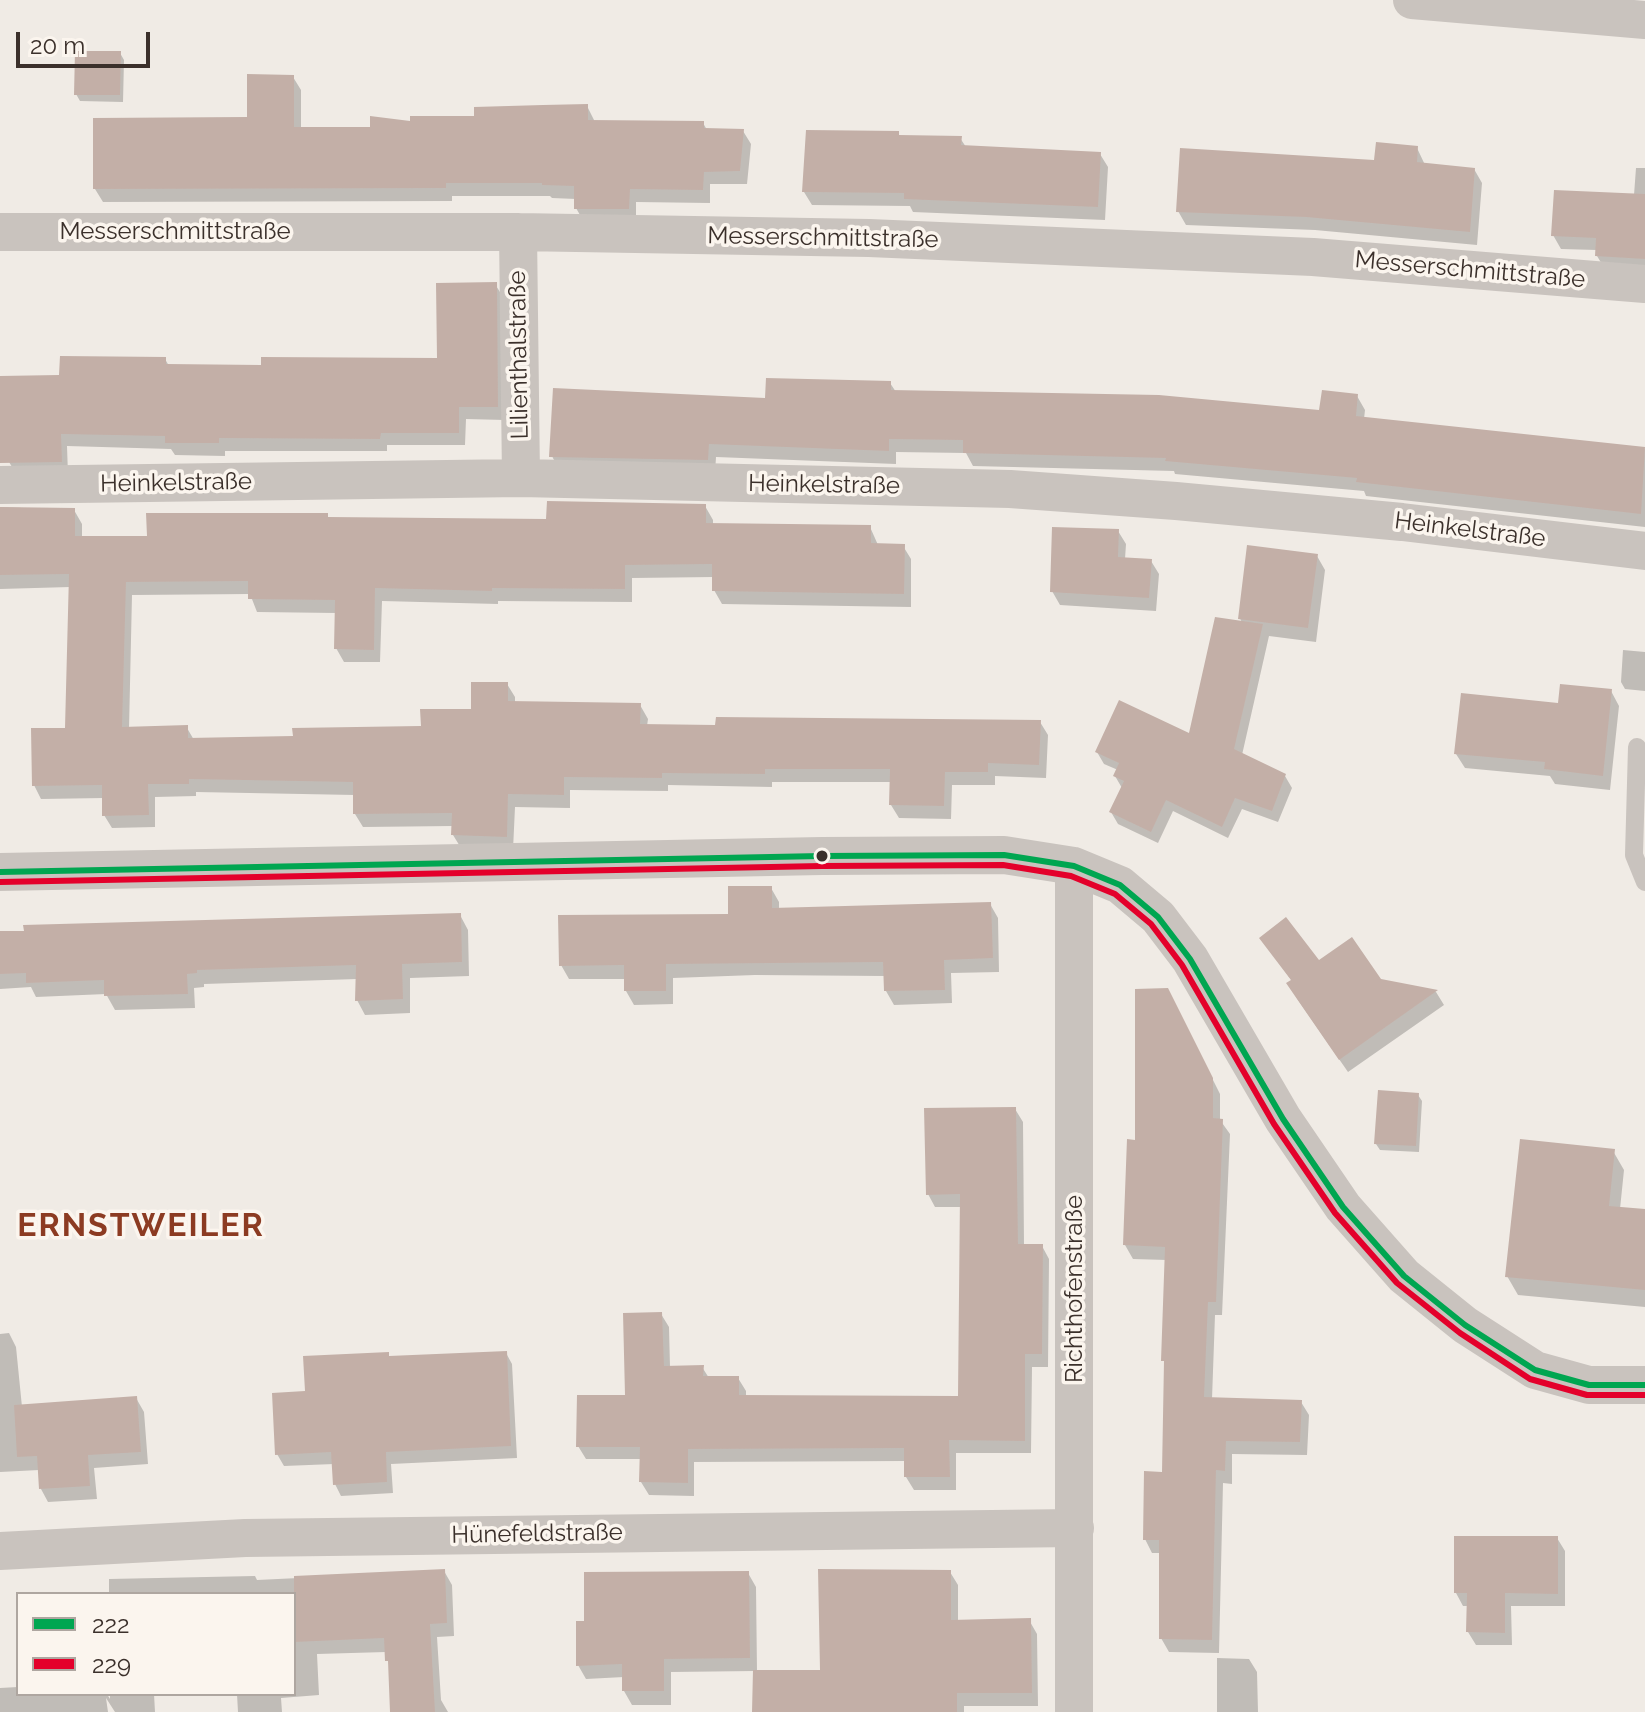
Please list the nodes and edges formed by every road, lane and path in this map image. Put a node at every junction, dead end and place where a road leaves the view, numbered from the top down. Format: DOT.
graph roads {
  1 [pos="1412,0"];
  2 [pos="1645,20"];
  3 [pos="0,232"];
  4 [pos="518,232"];
  5 [pos="1645,284"];
  6 [pos="521,478"];
  7 [pos="0,485"];
  8 [pos="1645,551"];
  9 [pos="1637,747"];
  10 [pos="1074,866"];
  11 [pos="0,872"];
  12 [pos="1645,882"];
  13 [pos="1645,1385"];
  14 [pos="1075,1528"];
  15 [pos="0,1551"];
  16 [pos="1074,1712"];
  1 -- 2 [label="street"];
  3 -- 4 [label="street, Messerschmittstraße"];
  4 -- 5 [label="street, Messerschmittstraße"];
  4 -- 6 [label="street, Lilienthalstraße"];
  6 -- 7 [label="street, Heinkelstraße"];
  6 -- 8 [label="street, Heinkelstraße"];
  9 -- 12 [label="lane"];
  10 -- 11 [label="street"];
  10 -- 13 [label="street"];
  10 -- 14 [label="street, Richthofenstraße"];
  14 -- 15 [label="street, Hünefeldstraße"];
  14 -- 16 [label="street, Richthofenstraße"];
}
